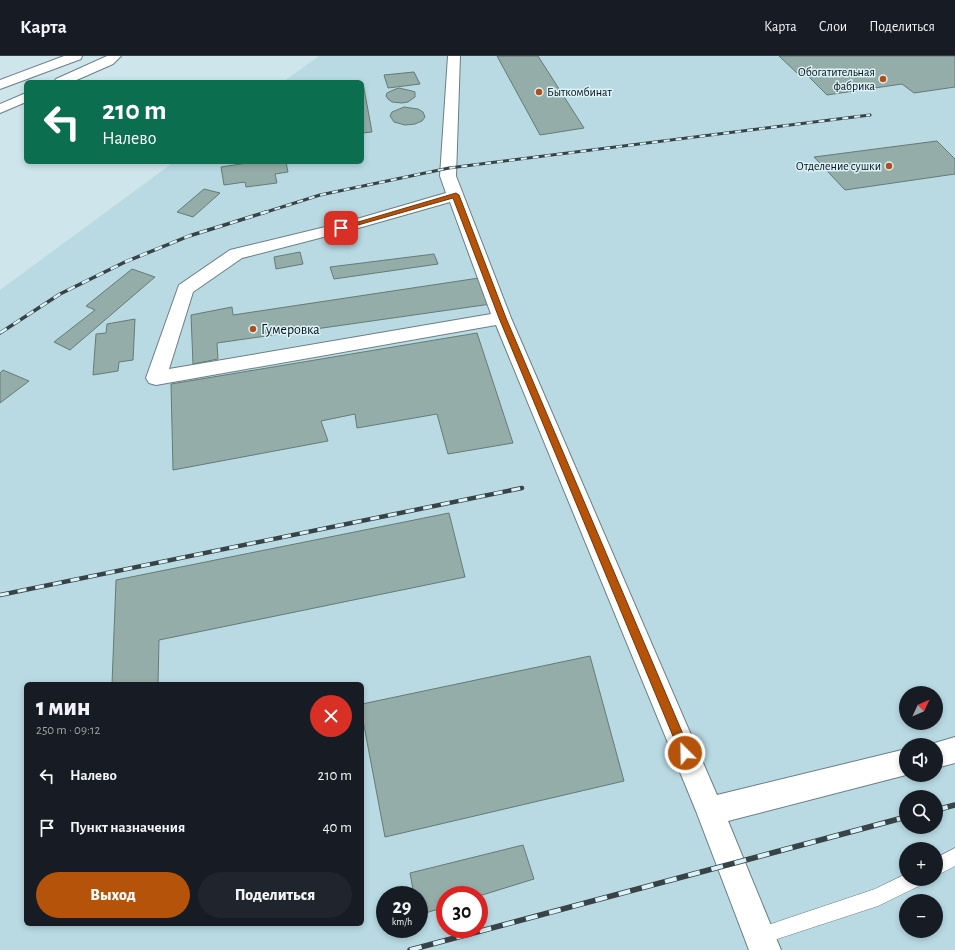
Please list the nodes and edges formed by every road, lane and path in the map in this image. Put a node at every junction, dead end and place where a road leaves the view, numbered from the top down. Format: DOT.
graph roads {
  1 [pos="76,56"];
  2 [pos="115,56"];
  3 [pos="454,56"];
  4 [pos="65,80"];
  5 [pos="0,85"];
  6 [pos="24,98"];
  7 [pos="0,109"];
  8 [pos="456,195"];
  9 [pos="502,318"];
  10 [pos="955,750"];
  11 [pos="943,753"];
  12 [pos="899,764"];
  13 [pos="710,811"];
  14 [pos="955,857"];
  15 [pos="943,863"];
  16 [pos="901,886"];
  17 [pos="762,943"];
  1 -- 5 [label="street"];
  2 -- 4 [label="street"];
  3 -- 8 [label="street"];
  6 -- 7 [label="street"];
  8 -- 9 [label="street"];
  8 -- 9 [label="street"];
  9 -- 13 [label="street"];
  10 -- 11 [label="street"];
  12 -- 13 [label="street"];
  13 -- 17 [label="street"];
  14 -- 15 [label="lane"];
  16 -- 17 [label="lane"];
}
